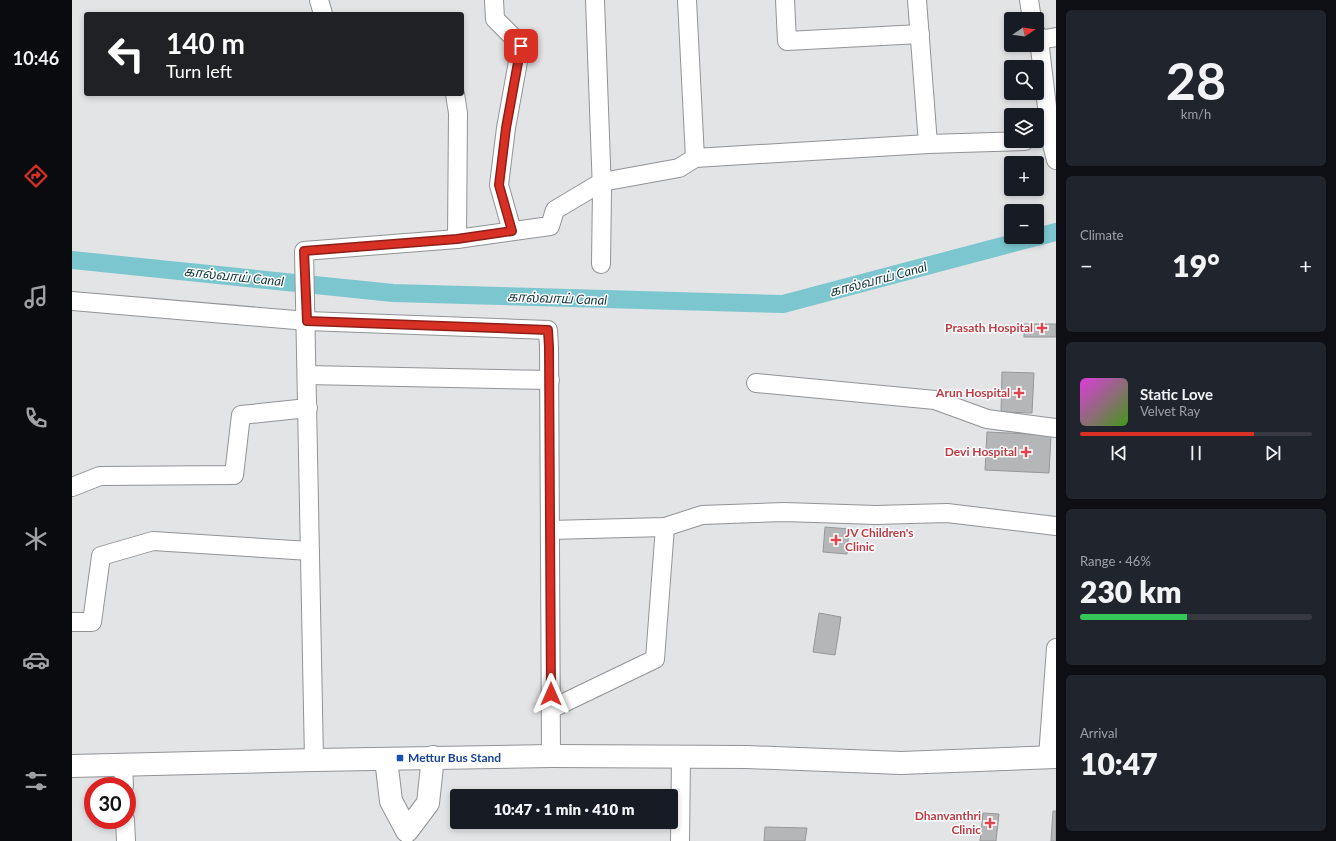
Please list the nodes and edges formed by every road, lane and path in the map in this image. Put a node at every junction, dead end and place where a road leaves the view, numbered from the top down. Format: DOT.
graph roads {
  1 [pos="319,0"];
  2 [pos="494,0"];
  3 [pos="595,0"];
  4 [pos="687,0"];
  5 [pos="785,0"];
  6 [pos="917,0"];
  7 [pos="1029,0"];
  8 [pos="322,12"];
  9 [pos="1031,12"];
  10 [pos="920,34"];
  11 [pos="1044,52"];
  12 [pos="455,96"];
  13 [pos="1044,108"];
  14 [pos="1044,140"];
  15 [pos="1004,142"];
  16 [pos="928,144"];
  17 [pos="695,158"];
  18 [pos="1056,160"];
  19 [pos="602,182"];
  20 [pos="512,231"];
  21 [pos="457,239"];
  22 [pos="601,264"];
  23 [pos="72,301"];
  24 [pos="306,316"];
  25 [pos="307,375"];
  26 [pos="550,380"];
  27 [pos="756,384"];
  28 [pos="308,408"];
  29 [pos="1056,428"];
  30 [pos="72,487"];
  31 [pos="1056,526"];
  32 [pos="665,527"];
  33 [pos="550,530"];
  34 [pos="310,551"];
  35 [pos="72,622"];
  36 [pos="1056,648"];
  37 [pos="551,709"];
  38 [pos="551,756"];
  39 [pos="433,757"];
  40 [pos="681,757"];
  41 [pos="1052,757"];
  42 [pos="386,758"];
  43 [pos="314,760"];
  44 [pos="72,766"];
  45 [pos="123,776"];
  46 [pos="125,829"];
  47 [pos="407,836"];
  48 [pos="126,841"];
  49 [pos="680,841"];
  1 -- 8 [label="street"];
  2 -- 20 [label="street"];
  3 -- 19 [label="street"];
  4 -- 17 [label="street"];
  5 -- 10 [label="street"];
  6 -- 10 [label="street"];
  7 -- 9 [label="street"];
  10 -- 16 [label="street"];
  11 -- 13 [label="street"];
  12 -- 21 [label="street"];
  14 -- 18 [label="street"];
  15 -- 16 [label="street"];
  16 -- 17 [label="street"];
  17 -- 19 [label="street"];
  19 -- 20 [label="street"];
  19 -- 22 [label="street"];
  20 -- 21 [label="street"];
  21 -- 24 [label="street"];
  23 -- 24 [label="street"];
  24 -- 25 [label="street"];
  24 -- 26 [label="street"];
  25 -- 26 [label="street"];
  25 -- 28 [label="street"];
  26 -- 33 [label="street"];
  27 -- 29 [label="street"];
  28 -- 30 [label="street"];
  28 -- 34 [label="street"];
  31 -- 32 [label="street"];
  32 -- 33 [label="street"];
  32 -- 37 [label="street"];
  33 -- 37 [label="street"];
  34 -- 35 [label="street"];
  34 -- 43 [label="street"];
  36 -- 41 [label="street"];
  37 -- 38 [label="street"];
  38 -- 39 [label="main road"];
  38 -- 40 [label="main road"];
  39 -- 42 [label="main road"];
  39 -- 47 [label="main road"];
  40 -- 41 [label="main road"];
  40 -- 49 [label="street"];
  42 -- 43 [label="main road"];
  42 -- 47 [label="main road"];
  43 -- 45 [label="main road"];
  44 -- 45 [label="main road"];
  46 -- 48 [label="street"];
}
